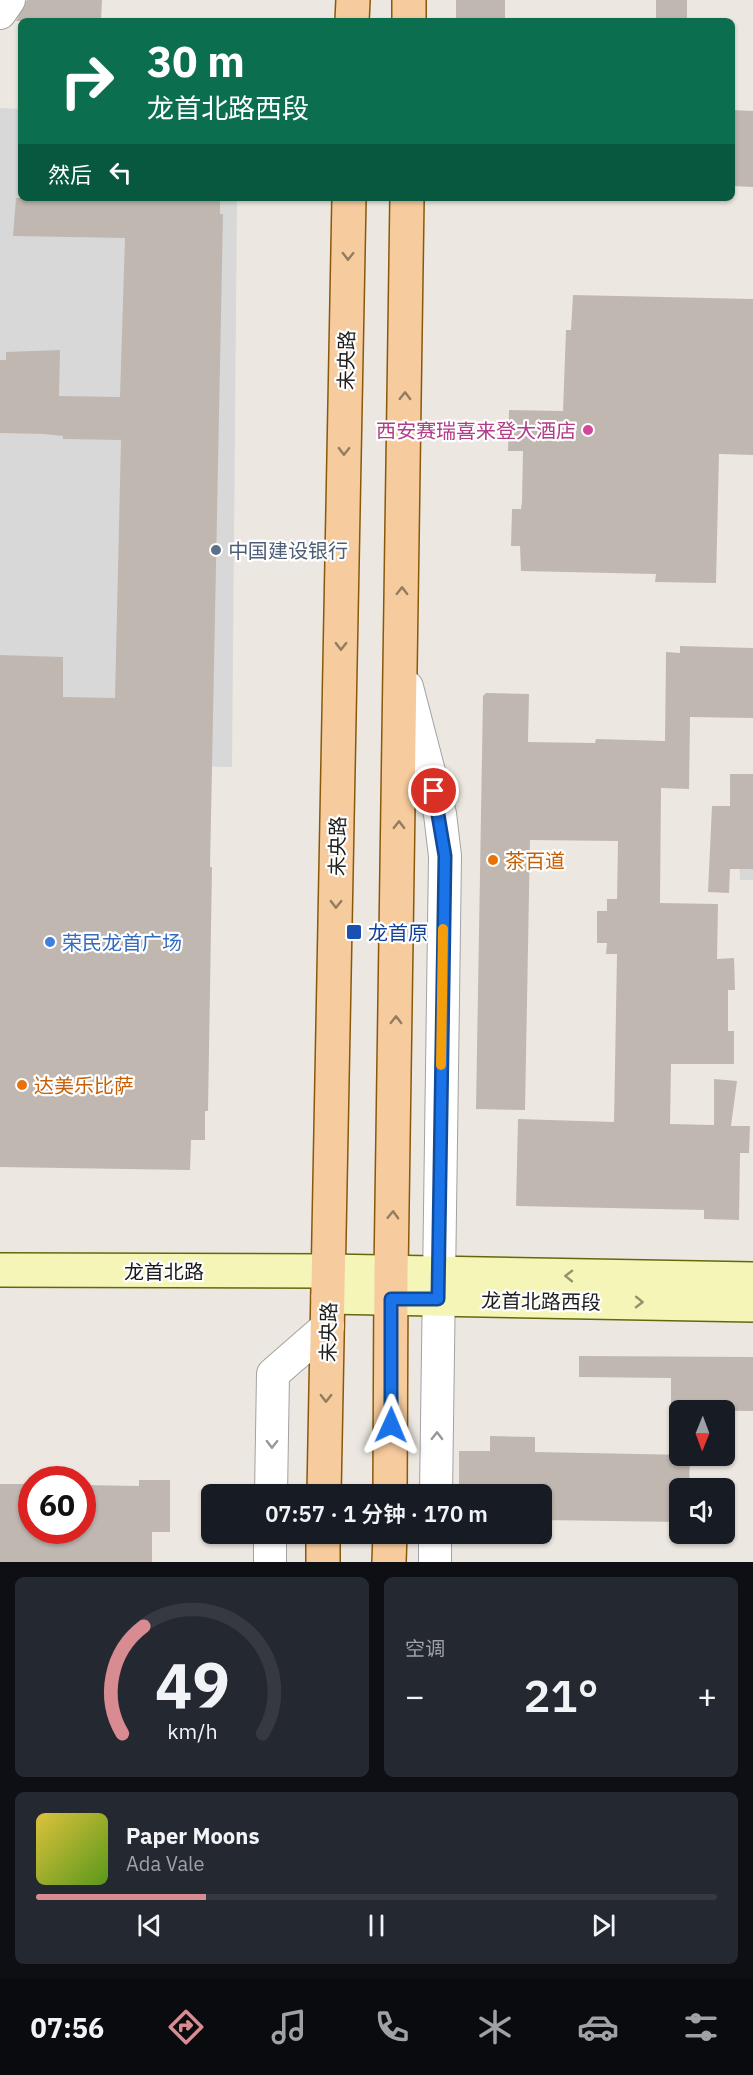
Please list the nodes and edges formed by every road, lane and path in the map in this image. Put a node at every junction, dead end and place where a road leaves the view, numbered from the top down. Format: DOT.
graph roads {
  1 [pos="9,0"];
  2 [pos="353,0"];
  3 [pos="409,0"];
  4 [pos="0,13"];
  5 [pos="352,18"];
  6 [pos="409,18"];
  7 [pos="349,201"];
  8 [pos="407,201"];
  9 [pos="402,650"];
  10 [pos="0,1270"];
  11 [pos="753,1279"];
  12 [pos="391,1286"];
  13 [pos="438,1287"];
  14 [pos="328,1298"];
  15 [pos="753,1305"];
  16 [pos="271,1484"];
  17 [pos="324,1484"];
  18 [pos="390,1484"];
  19 [pos="436,1484"];
  20 [pos="270,1544"];
  21 [pos="323,1544"];
  22 [pos="390,1544"];
  23 [pos="435,1544"];
  24 [pos="270,1562"];
  25 [pos="323,1562"];
  26 [pos="389,1562"];
  27 [pos="435,1562"];
  1 -- 4 [label="street"];
  2 -- 5 [label="main road"];
  3 -- 6 [label="main road"];
  7 -- 14 [label="main road, 未央路, one-way"];
  9 -- 8 [label="main road, one-way"];
  12 -- 9 [label="main road, one-way"];
  9 -- 13 [label="street"];
  10 -- 14 [label="street, 龙首北路"];
  11 -- 13 [label="street, 龙首北路西段, one-way"];
  12 -- 13 [label="street, 龙首北路西段"];
  12 -- 14 [label="street, 龙首北路西段"];
  12 -- 18 [label="main road"];
  13 -- 15 [label="street, 龙首北路西段, one-way"];
  19 -- 13 [label="street, one-way"];
  14 -- 16 [label="street, one-way"];
  14 -- 17 [label="main road, 未央路, one-way"];
  20 -- 24 [label="street"];
  21 -- 25 [label="main road"];
  22 -- 26 [label="main road"];
  23 -- 27 [label="street"];
}
